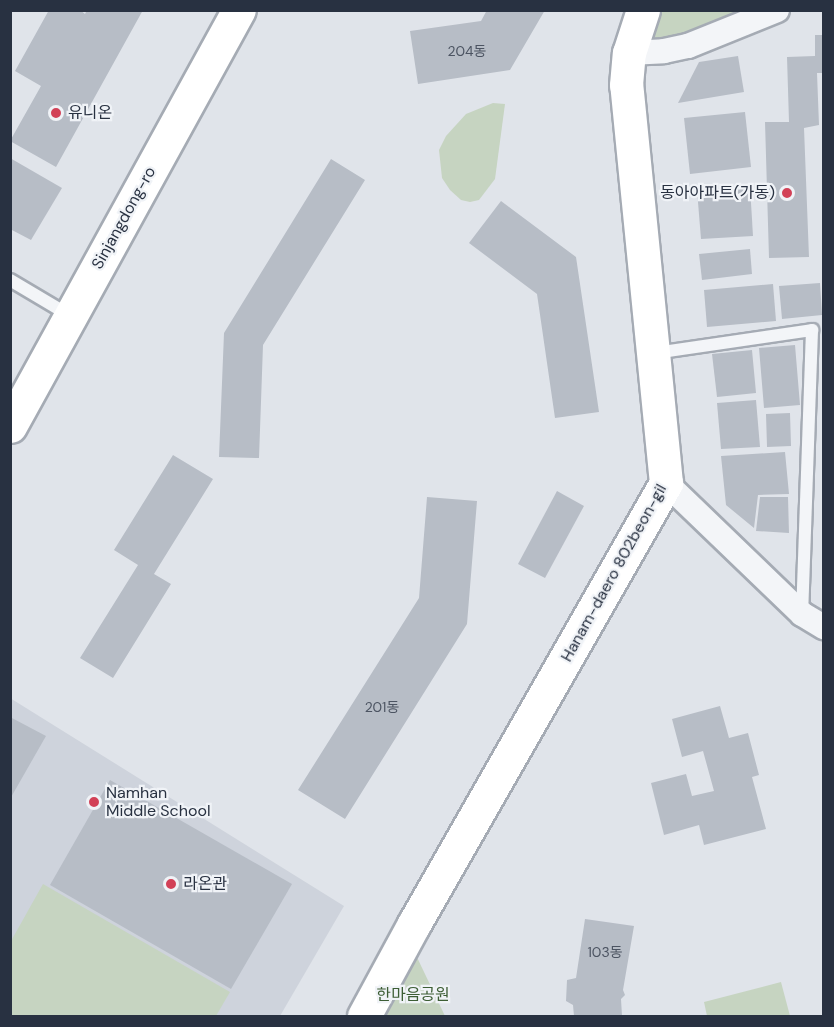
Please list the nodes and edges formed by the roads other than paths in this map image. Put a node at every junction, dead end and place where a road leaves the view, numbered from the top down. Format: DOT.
graph roads {
  1 [pos="239,10"];
  2 [pos="643,10"];
  3 [pos="777,10"];
  4 [pos="629,52"];
  5 [pos="10,280"];
  6 [pos="70,316"];
  7 [pos="653,353"];
  8 [pos="10,426"];
  9 [pos="666,483"];
  10 [pos="802,614"];
  11 [pos="824,627"];
  12 [pos="364,1017"];
  1 -- 6 [label="street, Sinjangdong-ro"];
  2 -- 4 [label="street, Hanam-daero 802beon-gil"];
  3 -- 4 [label="street"];
  4 -- 7 [label="street, Hanam-daero 802beon-gil"];
  5 -- 6 [label="lane"];
  6 -- 8 [label="street, Sinjangdong-ro"];
  7 -- 9 [label="street, Hanam-daero 802beon-gil"];
  7 -- 10 [label="lane"];
  9 -- 10 [label="street"];
  9 -- 12 [label="street, Hanam-daero 802beon-gil"];
  10 -- 11 [label="street"];
}
